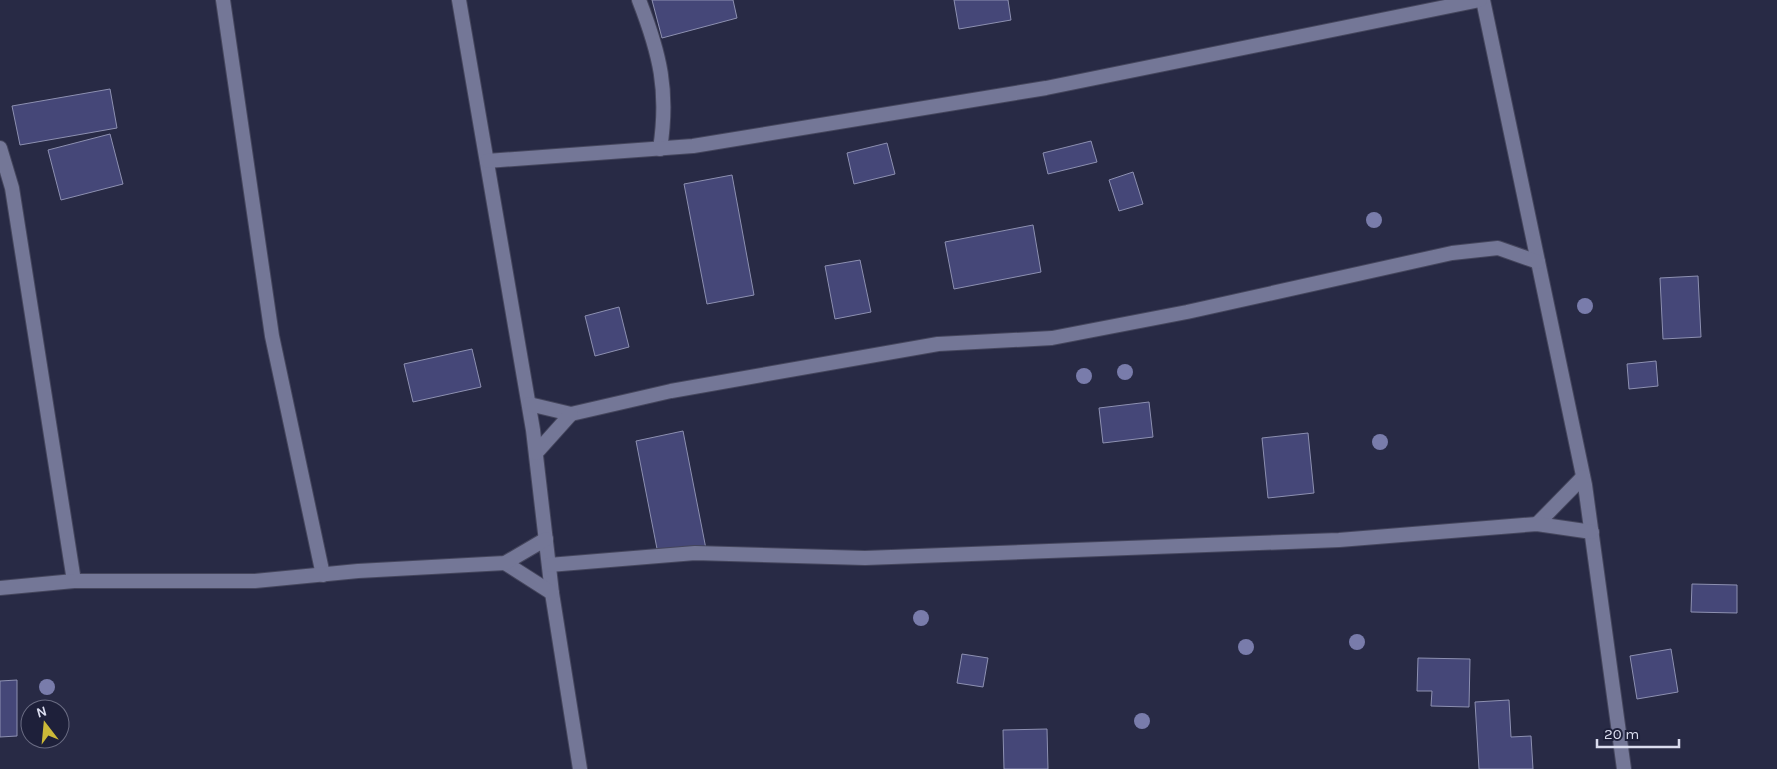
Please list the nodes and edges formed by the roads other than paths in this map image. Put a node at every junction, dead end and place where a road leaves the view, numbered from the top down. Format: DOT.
graph roads {
  1 [pos="223,0"];
  2 [pos="459,0"];
  3 [pos="639,0"];
  4 [pos="1481,0"];
  5 [pos="0,148"];
  6 [pos="660,149"];
  7 [pos="487,162"];
  8 [pos="1538,262"];
  9 [pos="529,404"];
  10 [pos="571,414"];
  11 [pos="536,453"];
  12 [pos="1584,477"];
  13 [pos="1537,524"];
  14 [pos="1592,532"];
  15 [pos="546,539"];
  16 [pos="505,563"];
  17 [pos="549,565"];
  18 [pos="323,575"];
  19 [pos="74,581"];
  20 [pos="0,588"];
  21 [pos="552,593"];
  22 [pos="580,769"];
  23 [pos="1624,769"];
  1 -- 18 [label="street"];
  2 -- 7 [label="street"];
  3 -- 6 [label="street"];
  4 -- 6 [label="street"];
  4 -- 8 [label="street"];
  5 -- 19 [label="street"];
  6 -- 7 [label="street"];
  7 -- 9 [label="street"];
  8 -- 10 [label="street"];
  8 -- 12 [label="street"];
  9 -- 10 [label="street"];
  9 -- 11 [label="street"];
  10 -- 11 [label="street"];
  11 -- 15 [label="street"];
  12 -- 13 [label="street"];
  12 -- 14 [label="street"];
  13 -- 14 [label="street"];
  13 -- 17 [label="street"];
  14 -- 23 [label="street"];
  15 -- 16 [label="street"];
  15 -- 17 [label="street"];
  16 -- 18 [label="street"];
  16 -- 21 [label="street"];
  17 -- 21 [label="street"];
  18 -- 19 [label="street"];
  19 -- 20 [label="street"];
  21 -- 22 [label="street"];
}
